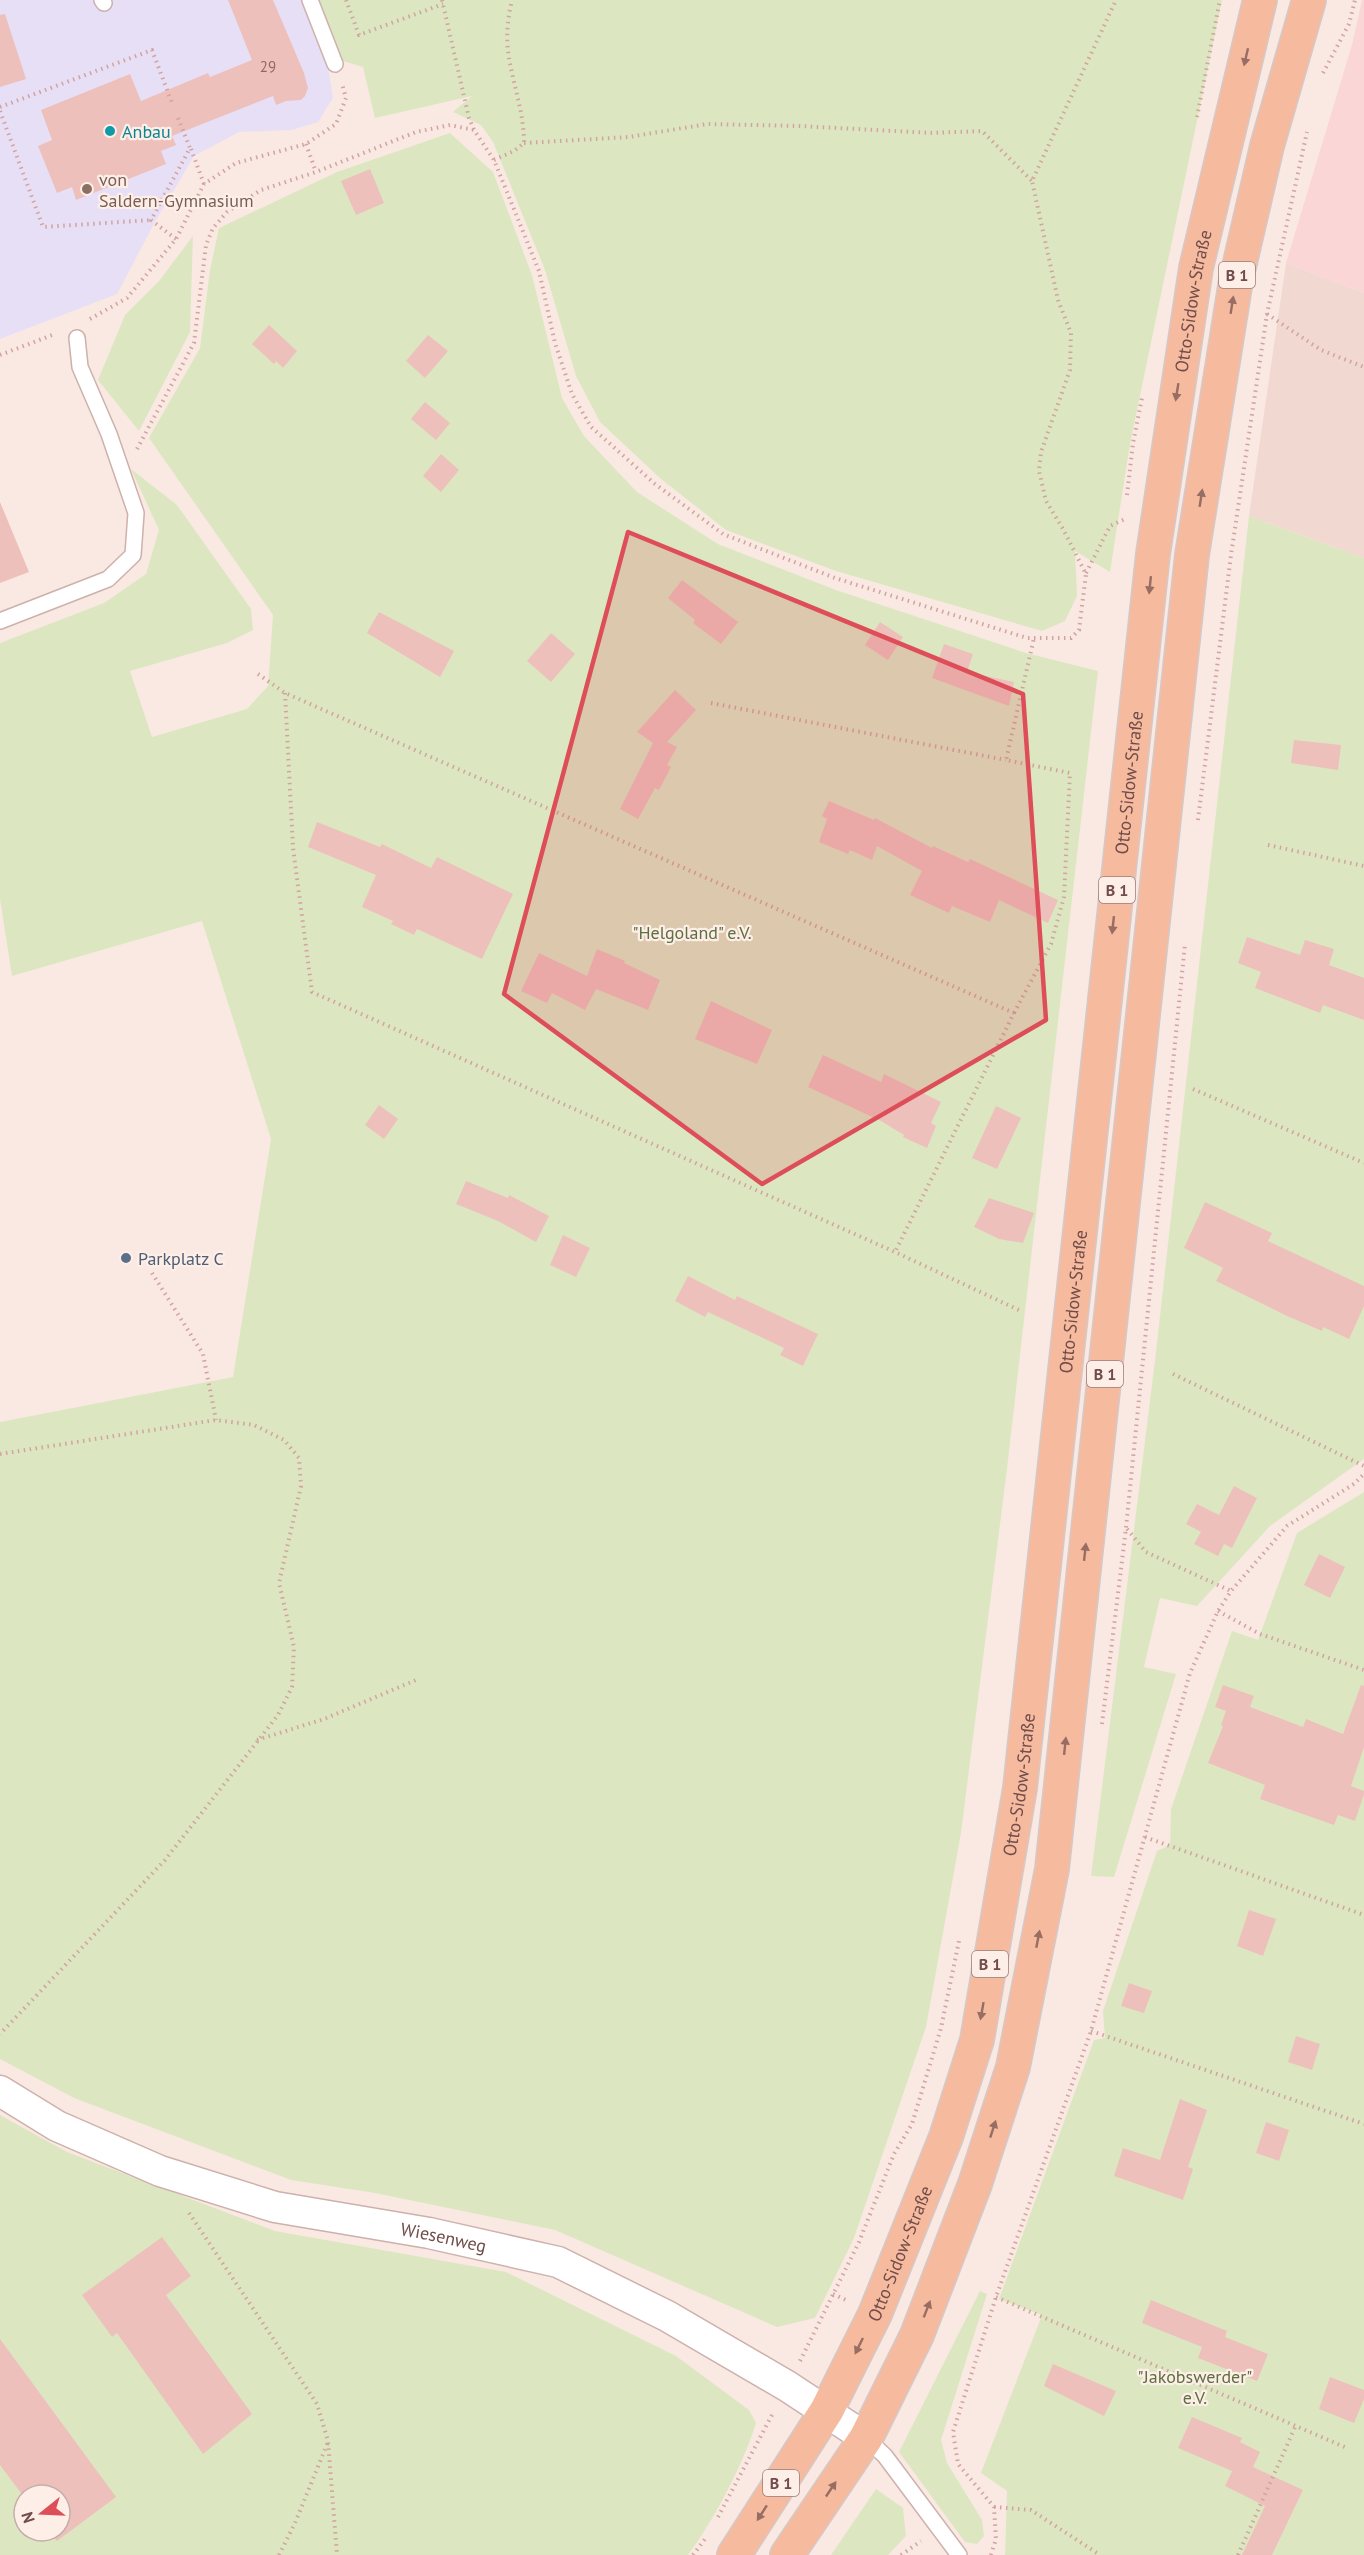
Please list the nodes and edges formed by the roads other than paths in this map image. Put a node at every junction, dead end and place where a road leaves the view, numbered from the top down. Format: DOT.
graph roads {
  1 [pos="310,0"];
  2 [pos="1260,0"];
  3 [pos="1310,4"];
  4 [pos="335,64"];
  5 [pos="77,338"];
  6 [pos="0,621"];
  7 [pos="0,2091"];
  8 [pos="827,2410"];
  9 [pos="866,2438"];
  10 [pos="734,2555"];
  11 [pos="787,2555"];
  12 [pos="959,2555"];
  1 -- 4 [label="lane"];
  2 -- 8 [label="main road, Otto-Sidow-Straße / B 1, one-way"];
  9 -- 3 [label="main road, B 1, one-way"];
  5 -- 6 [label="lane"];
  7 -- 8 [label="street, Wiesenweg"];
  8 -- 9 [label="street, Wiesenweg"];
  8 -- 10 [label="main road, Otto-Sidow-Straße / B 1, one-way"];
  11 -- 9 [label="main road, B 1, one-way"];
  9 -- 12 [label="lane"];
}
